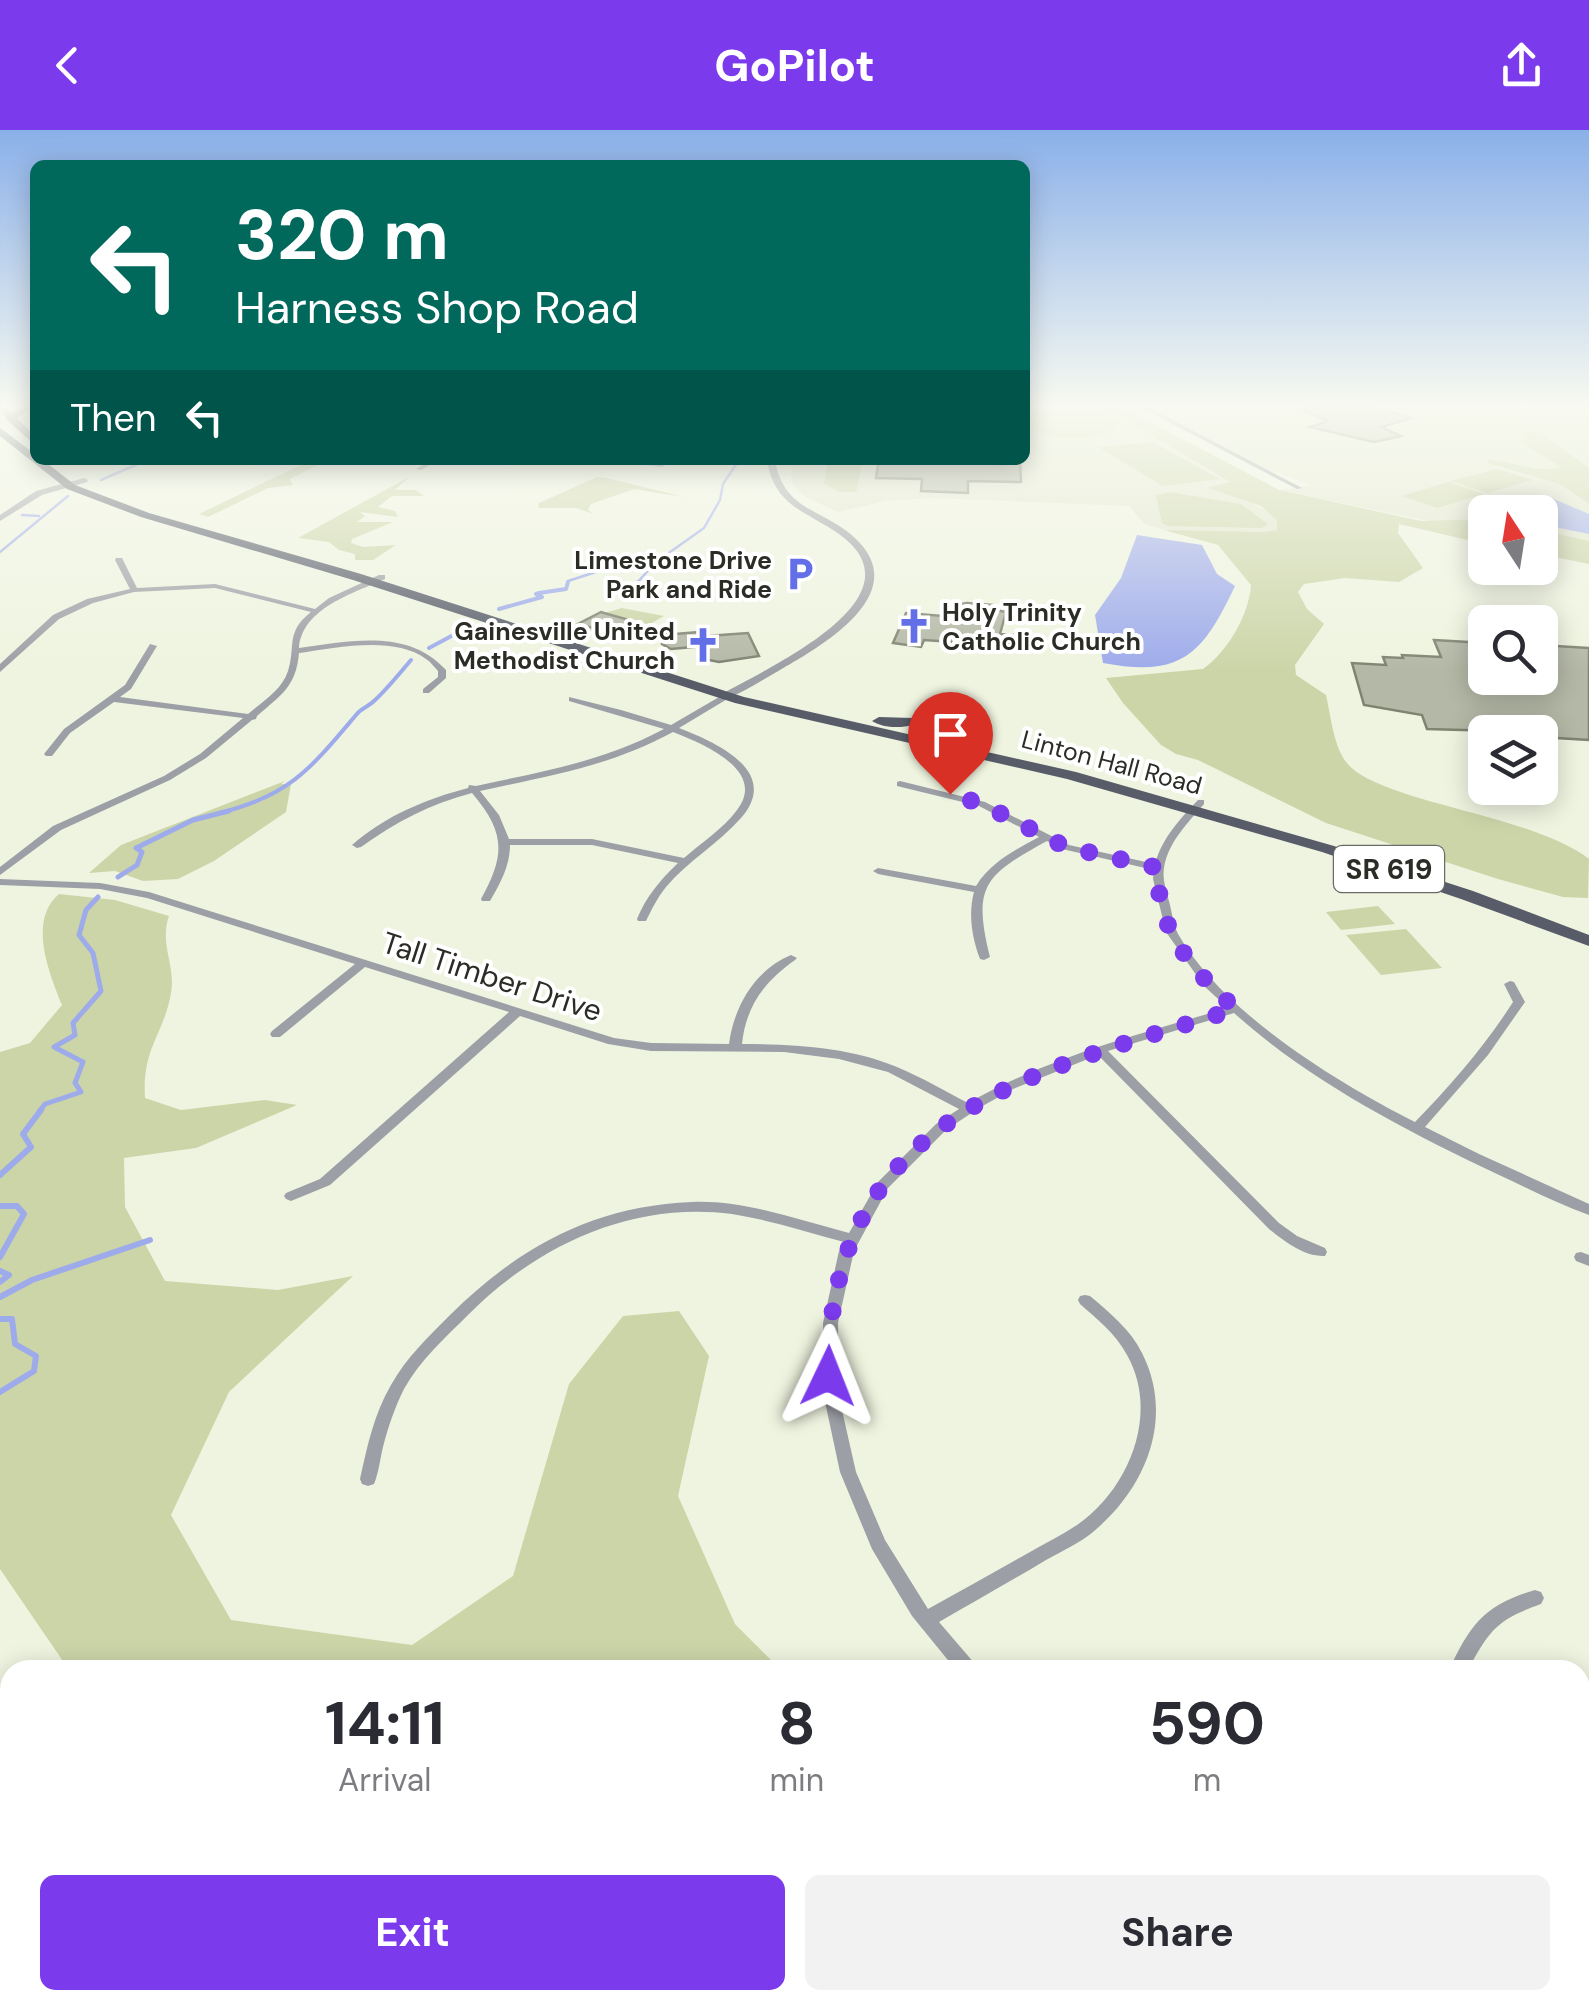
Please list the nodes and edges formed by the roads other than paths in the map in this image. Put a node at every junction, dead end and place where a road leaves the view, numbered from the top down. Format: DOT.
graph roads {
  1 [pos="35,496"];
  2 [pos="96,496"];
  3 [pos="123,496"];
  4 [pos="790,496"];
  5 [pos="0,519"];
  6 [pos="119,560"];
  7 [pos="376,579"];
  8 [pos="134,590"];
  9 [pos="315,611"];
  10 [pos="153,646"];
  11 [pos="294,650"];
  12 [pos="0,669"];
  13 [pos="426,691"];
  14 [pos="731,693"];
  15 [pos="114,699"];
  16 [pos="572,699"];
  17 [pos="253,717"];
  18 [pos="879,721"];
  19 [pos="669,729"];
  20 [pos="964,739"];
  21 [pos="49,754"];
  22 [pos="900,784"];
  23 [pos="472,787"];
  24 [pos="1198,806"];
  25 [pos="1044,838"];
  26 [pos="507,842"];
  27 [pos="357,845"];
  28 [pos="686,862"];
  29 [pos="1159,868"];
  30 [pos="878,870"];
  31 [pos="0,872"];
  32 [pos="0,882"];
  33 [pos="978,889"];
  34 [pos="486,899"];
  35 [pos="642,920"];
  36 [pos="1589,928"];
  37 [pos="1589,941"];
  38 [pos="984,957"];
  39 [pos="791,958"];
  40 [pos="364,962"];
  41 [pos="1510,984"];
  42 [pos="1236,1009"];
  43 [pos="518,1011"];
  44 [pos="276,1034"];
  45 [pos="734,1048"];
  46 [pos="1101,1051"];
  47 [pos="968,1108"];
  48 [pos="1416,1129"];
  49 [pos="292,1196"];
  50 [pos="1589,1210"];
  51 [pos="851,1239"];
  52 [pos="1320,1252"];
  53 [pos="1085,1300"];
  54 [pos="368,1479"];
  55 [pos="1536,1598"];
  56 [pos="926,1620"];
  57 [pos="960,1660"];
  58 [pos="1464,1660"];
  1 -- 5 [label="street"];
  2 -- 7 [label="main road, Linton Hall Road / SR 619"];
  3 -- 7 [label="main road, Linton Hall Road / SR 619"];
  4 -- 14 [label="street"];
  6 -- 8 [label="street"];
  7 -- 9 [label="street"];
  7 -- 14 [label="main road, Linton Hall Road / SR 619"];
  8 -- 9 [label="street"];
  8 -- 12 [label="street"];
  9 -- 11 [label="street"];
  10 -- 15 [label="street"];
  11 -- 13 [label="street"];
  11 -- 17 [label="street"];
  14 -- 18 [label="main road, Linton Hall Road / SR 619"];
  14 -- 19 [label="street"];
  14 -- 24 [label="main road, Linton Hall Road / SR 619"];
  15 -- 17 [label="street"];
  15 -- 21 [label="street"];
  16 -- 19 [label="street"];
  17 -- 31 [label="street"];
  18 -- 20 [label="main road, Linton Hall Road / SR 619"];
  18 -- 20 [label="main road"];
  19 -- 23 [label="street"];
  19 -- 28 [label="street"];
  20 -- 24 [label="main road, Linton Hall Road / SR 619"];
  22 -- 25 [label="street"];
  23 -- 26 [label="street"];
  23 -- 27 [label="street"];
  24 -- 29 [label="street"];
  24 -- 36 [label="main road, Linton Hall Road / SR 619"];
  24 -- 37 [label="main road, Linton Hall Road / SR 619"];
  25 -- 29 [label="street"];
  25 -- 33 [label="street"];
  26 -- 28 [label="street"];
  26 -- 34 [label="street"];
  28 -- 35 [label="street"];
  29 -- 42 [label="street"];
  30 -- 33 [label="street"];
  32 -- 40 [label="street, Tall Timber Drive"];
  33 -- 38 [label="street"];
  39 -- 45 [label="street"];
  40 -- 43 [label="street, Tall Timber Drive"];
  40 -- 44 [label="street"];
  41 -- 48 [label="street"];
  42 -- 46 [label="street"];
  42 -- 48 [label="street"];
  43 -- 45 [label="street, Tall Timber Drive"];
  43 -- 49 [label="street"];
  45 -- 47 [label="street, Tall Timber Drive"];
  46 -- 47 [label="street"];
  46 -- 52 [label="street"];
  47 -- 51 [label="street"];
  48 -- 50 [label="street"];
  51 -- 54 [label="street"];
  51 -- 56 [label="street"];
  53 -- 56 [label="street"];
  55 -- 58 [label="street"];
  56 -- 57 [label="street"];
}
